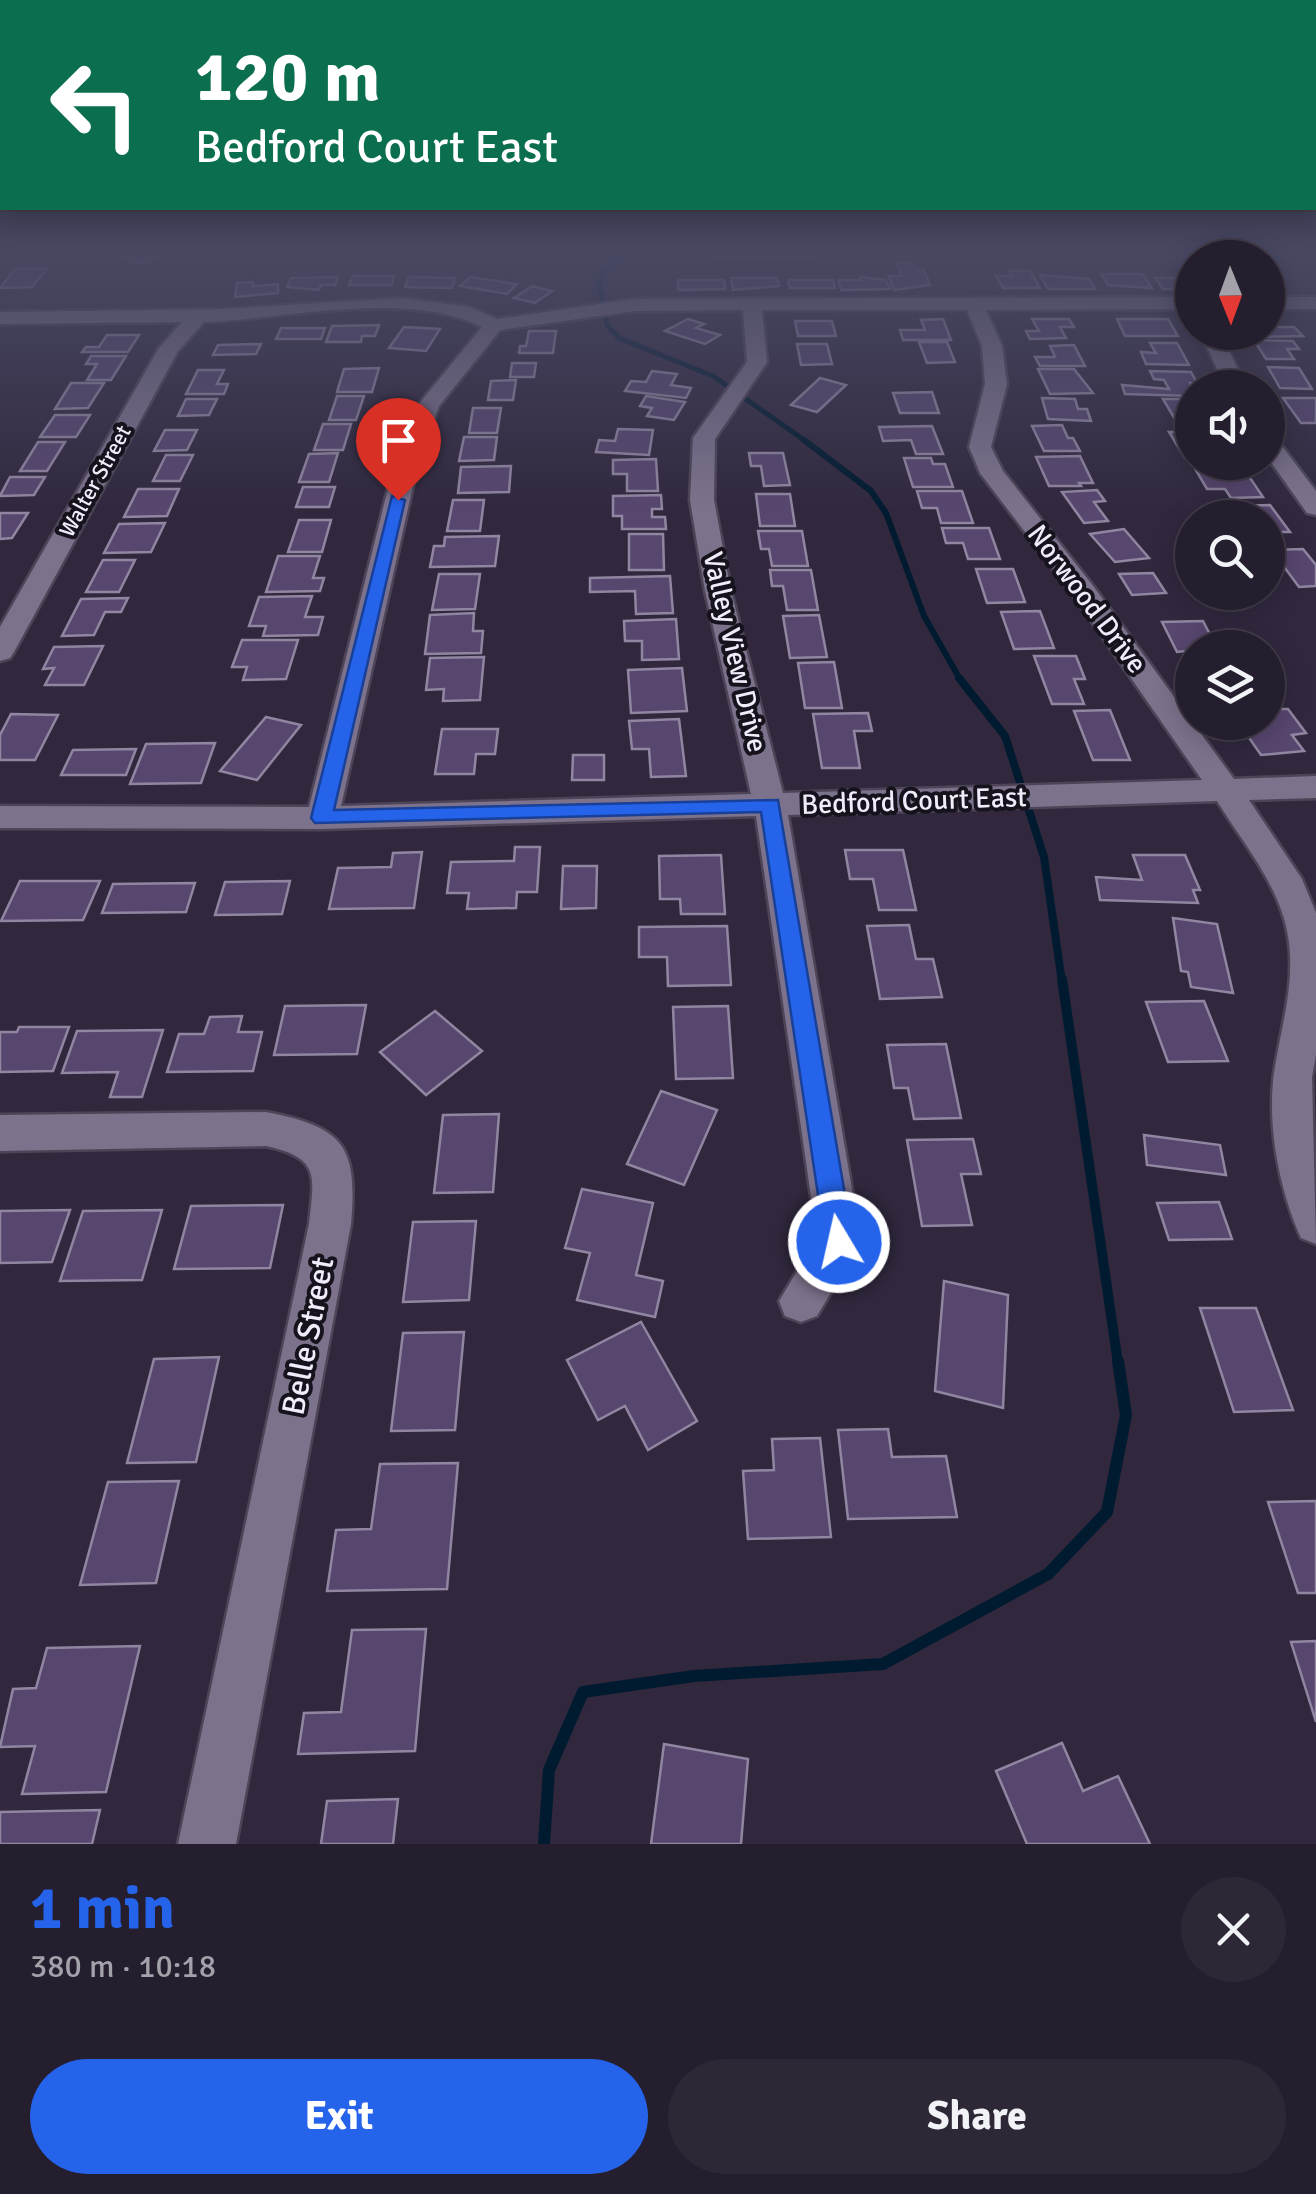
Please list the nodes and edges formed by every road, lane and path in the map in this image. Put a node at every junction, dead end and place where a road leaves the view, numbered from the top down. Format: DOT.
graph roads {
  1 [pos="177,339"];
  2 [pos="483,339"];
  3 [pos="755,339"];
  4 [pos="989,339"];
  5 [pos="1285,466"];
  6 [pos="1316,508"];
  7 [pos="0,652"];
  8 [pos="1316,788"];
  9 [pos="1228,792"];
  10 [pos="770,805"];
  11 [pos="0,816"];
  12 [pos="322,818"];
  13 [pos="0,1133"];
  14 [pos="1316,1224"];
  15 [pos="800,1301"];
  16 [pos="208,1844"];
  1 -- 7 [label="street, Walter Street"];
  2 -- 12 [label="street"];
  3 -- 10 [label="street, Valley View Drive"];
  4 -- 9 [label="street, Norwood Drive"];
  5 -- 6 [label="street"];
  8 -- 9 [label="street, Bedford Court East"];
  9 -- 10 [label="street, Bedford Court East"];
  9 -- 14 [label="street, Norwood Drive"];
  10 -- 12 [label="street, Bedford Court East"];
  10 -- 15 [label="street, Valley View Drive"];
  11 -- 12 [label="street, Bedford Court East"];
  13 -- 16 [label="street, Belle Street"];
}
